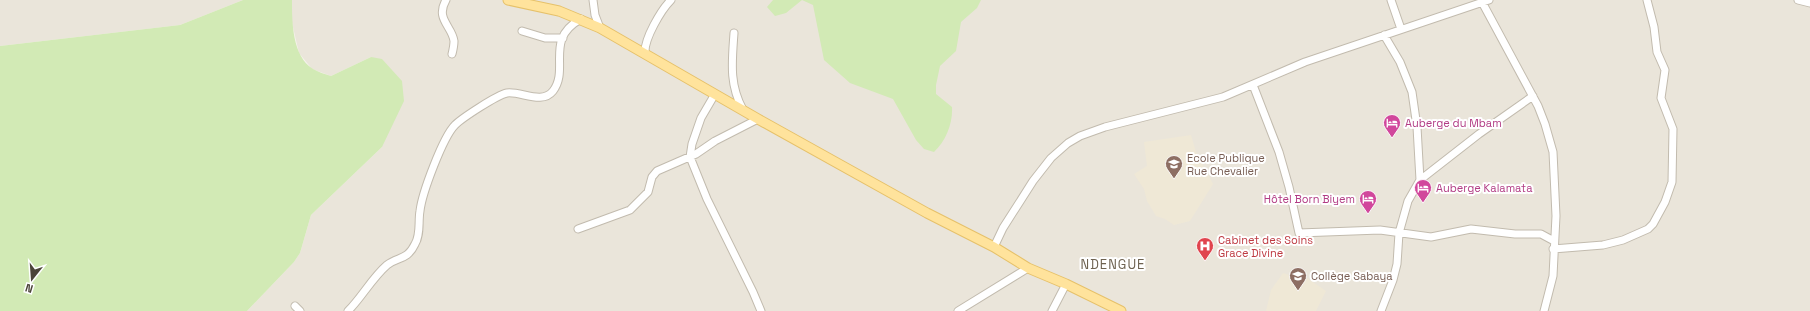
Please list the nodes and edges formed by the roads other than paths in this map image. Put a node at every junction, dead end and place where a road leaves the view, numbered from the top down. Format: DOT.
graph roads {
  1 [pos="446,0"];
  2 [pos="508,0"];
  3 [pos="594,0"];
  4 [pos="671,0"];
  5 [pos="1391,0"];
  6 [pos="1647,0"];
  7 [pos="1798,0"];
  8 [pos="1486,1"];
  9 [pos="1810,3"];
  10 [pos="581,19"];
  11 [pos="600,28"];
  12 [pos="1401,28"];
  13 [pos="522,31"];
  14 [pos="734,33"];
  15 [pos="1384,35"];
  16 [pos="563,38"];
  17 [pos="645,53"];
  18 [pos="452,54"];
  19 [pos="1253,85"];
  20 [pos="715,94"];
  21 [pos="1533,96"];
  22 [pos="743,111"];
  23 [pos="758,119"];
  24 [pos="690,157"];
  25 [pos="1420,180"];
  26 [pos="578,229"];
  27 [pos="1399,233"];
  28 [pos="1554,241"];
  29 [pos="994,247"];
  30 [pos="1553,249"];
  31 [pos="1028,268"];
  32 [pos="1066,284"];
  33 [pos="348,311"];
  34 [pos="761,311"];
  35 [pos="958,311"];
  36 [pos="1052,311"];
  37 [pos="1121,311"];
  38 [pos="1381,311"];
  39 [pos="1544,311"];
  1 -- 18 [label="street"];
  2 -- 10 [label="main road"];
  3 -- 11 [label="street"];
  4 -- 17 [label="street"];
  5 -- 12 [label="street"];
  6 -- 30 [label="street"];
  7 -- 9 [label="street"];
  8 -- 12 [label="street"];
  8 -- 21 [label="street"];
  10 -- 11 [label="main road"];
  10 -- 16 [label="street"];
  11 -- 17 [label="main road"];
  12 -- 15 [label="street"];
  13 -- 16 [label="street"];
  14 -- 22 [label="street"];
  15 -- 19 [label="street"];
  15 -- 25 [label="street"];
  16 -- 33 [label="street"];
  17 -- 20 [label="main road"];
  19 -- 27 [label="street"];
  19 -- 29 [label="street"];
  20 -- 22 [label="main road"];
  20 -- 24 [label="street"];
  21 -- 25 [label="street"];
  21 -- 28 [label="street"];
  22 -- 23 [label="main road"];
  23 -- 24 [label="street"];
  23 -- 29 [label="main road"];
  24 -- 26 [label="street"];
  24 -- 34 [label="street"];
  25 -- 27 [label="street"];
  27 -- 28 [label="street"];
  27 -- 38 [label="street"];
  28 -- 30 [label="street"];
  29 -- 31 [label="main road"];
  30 -- 39 [label="street"];
  31 -- 32 [label="main road"];
  31 -- 35 [label="street"];
  32 -- 36 [label="street"];
  32 -- 37 [label="main road"];
}
